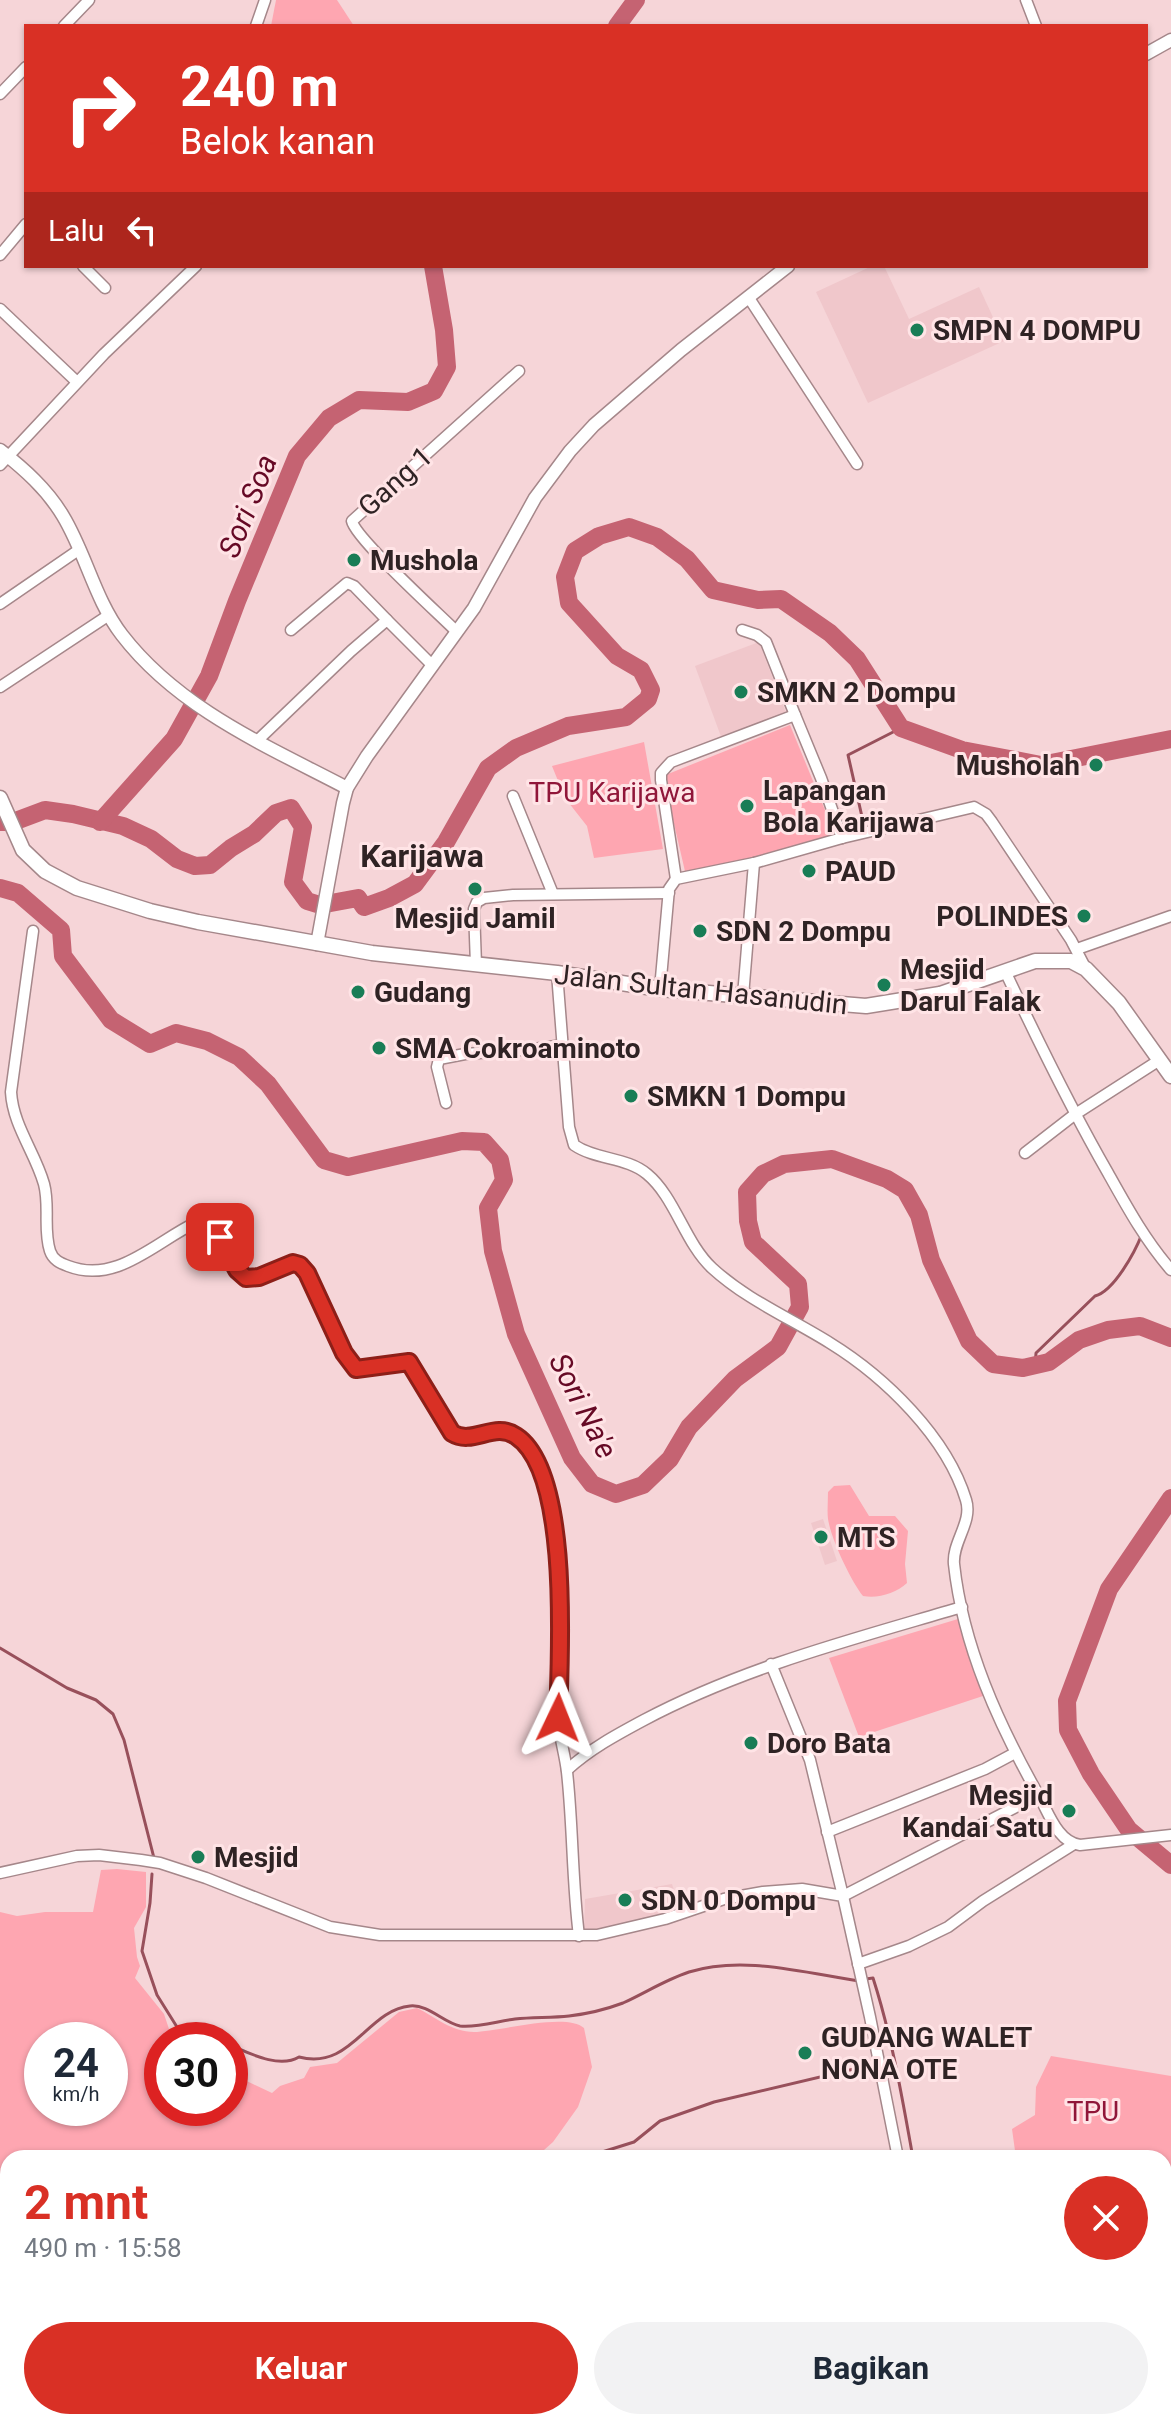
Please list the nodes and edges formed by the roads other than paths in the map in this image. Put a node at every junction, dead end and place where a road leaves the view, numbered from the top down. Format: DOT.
graph roads {
  1 [pos="89,0"];
  2 [pos="265,0"];
  3 [pos="1026,0"];
  4 [pos="66,24"];
  5 [pos="257,24"];
  6 [pos="1035,24"];
  7 [pos="1171,40"];
  8 [pos="1148,53"];
  9 [pos="24,69"];
  10 [pos="0,94"];
  11 [pos="24,226"];
  12 [pos="0,255"];
  13 [pos="85,268"];
  14 [pos="194,268"];
  15 [pos="786,268"];
  16 [pos="105,288"];
  17 [pos="749,298"];
  18 [pos="0,309"];
  19 [pos="519,371"];
  20 [pos="77,382"];
  21 [pos="3,457"];
  22 [pos="857,464"];
  23 [pos="80,549"];
  24 [pos="0,604"];
  25 [pos="109,615"];
  26 [pos="387,620"];
  27 [pos="291,630"];
  28 [pos="742,630"];
  29 [pos="457,632"];
  30 [pos="432,665"];
  31 [pos="0,687"];
  32 [pos="795,715"];
  33 [pos="257,741"];
  34 [pos="347,788"];
  35 [pos="513,796"];
  36 [pos="0,798"];
  37 [pos="842,838"];
  38 [pos="754,863"];
  39 [pos="676,879"];
  40 [pos="669,893"];
  41 [pos="553,894"];
  42 [pos="1171,916"];
  43 [pos="33,931"];
  44 [pos="317,944"];
  45 [pos="1074,944"];
  46 [pos="1060,960"];
  47 [pos="476,965"];
  48 [pos="1086,969"];
  49 [pos="1005,971"];
  50 [pos="557,973"];
  51 [pos="660,989"];
  52 [pos="743,996"];
  53 [pos="563,1045"];
  54 [pos="1158,1061"];
  55 [pos="1171,1076"];
  56 [pos="446,1103"];
  57 [pos="1074,1115"];
  58 [pos="1025,1153"];
  59 [pos="1171,1270"];
  60 [pos="962,1607"];
  61 [pos="771,1664"];
  62 [pos="1015,1753"];
  63 [pos="567,1770"];
  64 [pos="1039,1795"];
  65 [pos="827,1832"];
  66 [pos="1171,1835"];
  67 [pos="1074,1844"];
  68 [pos="0,1873"];
  69 [pos="843,1896"];
  70 [pos="579,1936"];
  71 [pos="858,1964"];
  72 [pos="896,2150"];
  1 -- 4 [label="street"];
  2 -- 5 [label="street"];
  3 -- 6 [label="street"];
  7 -- 8 [label="main road"];
  9 -- 10 [label="street"];
  11 -- 12 [label="street"];
  13 -- 16 [label="street"];
  14 -- 20 [label="street"];
  15 -- 17 [label="main road"];
  17 -- 22 [label="street"];
  17 -- 29 [label="main road"];
  18 -- 20 [label="street"];
  19 -- 29 [label="street, Gang 1"];
  20 -- 21 [label="street"];
  21 -- 23 [label="main road"];
  23 -- 24 [label="street"];
  23 -- 25 [label="main road"];
  25 -- 31 [label="street"];
  25 -- 33 [label="main road"];
  26 -- 27 [label="street"];
  26 -- 30 [label="street"];
  26 -- 33 [label="street"];
  28 -- 32 [label="street"];
  29 -- 30 [label="main road"];
  30 -- 34 [label="main road"];
  32 -- 37 [label="street"];
  32 -- 39 [label="street"];
  33 -- 34 [label="main road"];
  34 -- 44 [label="main road"];
  35 -- 41 [label="street"];
  36 -- 44 [label="highway, Jalan Sultan Hasanudin"];
  37 -- 38 [label="street"];
  37 -- 45 [label="street"];
  38 -- 39 [label="street"];
  38 -- 52 [label="street"];
  39 -- 40 [label="street"];
  40 -- 41 [label="street"];
  40 -- 51 [label="street"];
  41 -- 47 [label="street"];
  42 -- 45 [label="street"];
  43 -- 63 [label="street"];
  44 -- 47 [label="highway, Jalan Sultan Hasanudin"];
  45 -- 46 [label="street"];
  45 -- 48 [label="street"];
  46 -- 48 [label="highway, Jalan Sultan Hasanudin"];
  46 -- 49 [label="highway, Jalan Sultan Hasanudin"];
  47 -- 50 [label="highway, Jalan Sultan Hasanudin"];
  48 -- 54 [label="highway, Jalan Sultan Hasanudin"];
  49 -- 52 [label="highway, Jalan Sultan Hasanudin"];
  49 -- 57 [label="street"];
  50 -- 51 [label="highway, Jalan Sultan Hasanudin"];
  50 -- 53 [label="street"];
  51 -- 52 [label="highway, Jalan Sultan Hasanudin"];
  53 -- 56 [label="street"];
  53 -- 60 [label="street"];
  54 -- 55 [label="highway, Jalan Sultan Hasanudin"];
  54 -- 57 [label="street"];
  57 -- 58 [label="street"];
  57 -- 59 [label="street"];
  60 -- 61 [label="street"];
  60 -- 62 [label="street"];
  61 -- 63 [label="street"];
  61 -- 65 [label="street"];
  62 -- 64 [label="street"];
  62 -- 65 [label="street"];
  63 -- 70 [label="street"];
  64 -- 67 [label="street"];
  64 -- 69 [label="street"];
  65 -- 69 [label="street"];
  66 -- 67 [label="street"];
  67 -- 71 [label="street"];
  68 -- 70 [label="street"];
  69 -- 70 [label="street"];
  69 -- 71 [label="street"];
  71 -- 72 [label="street"];
}
